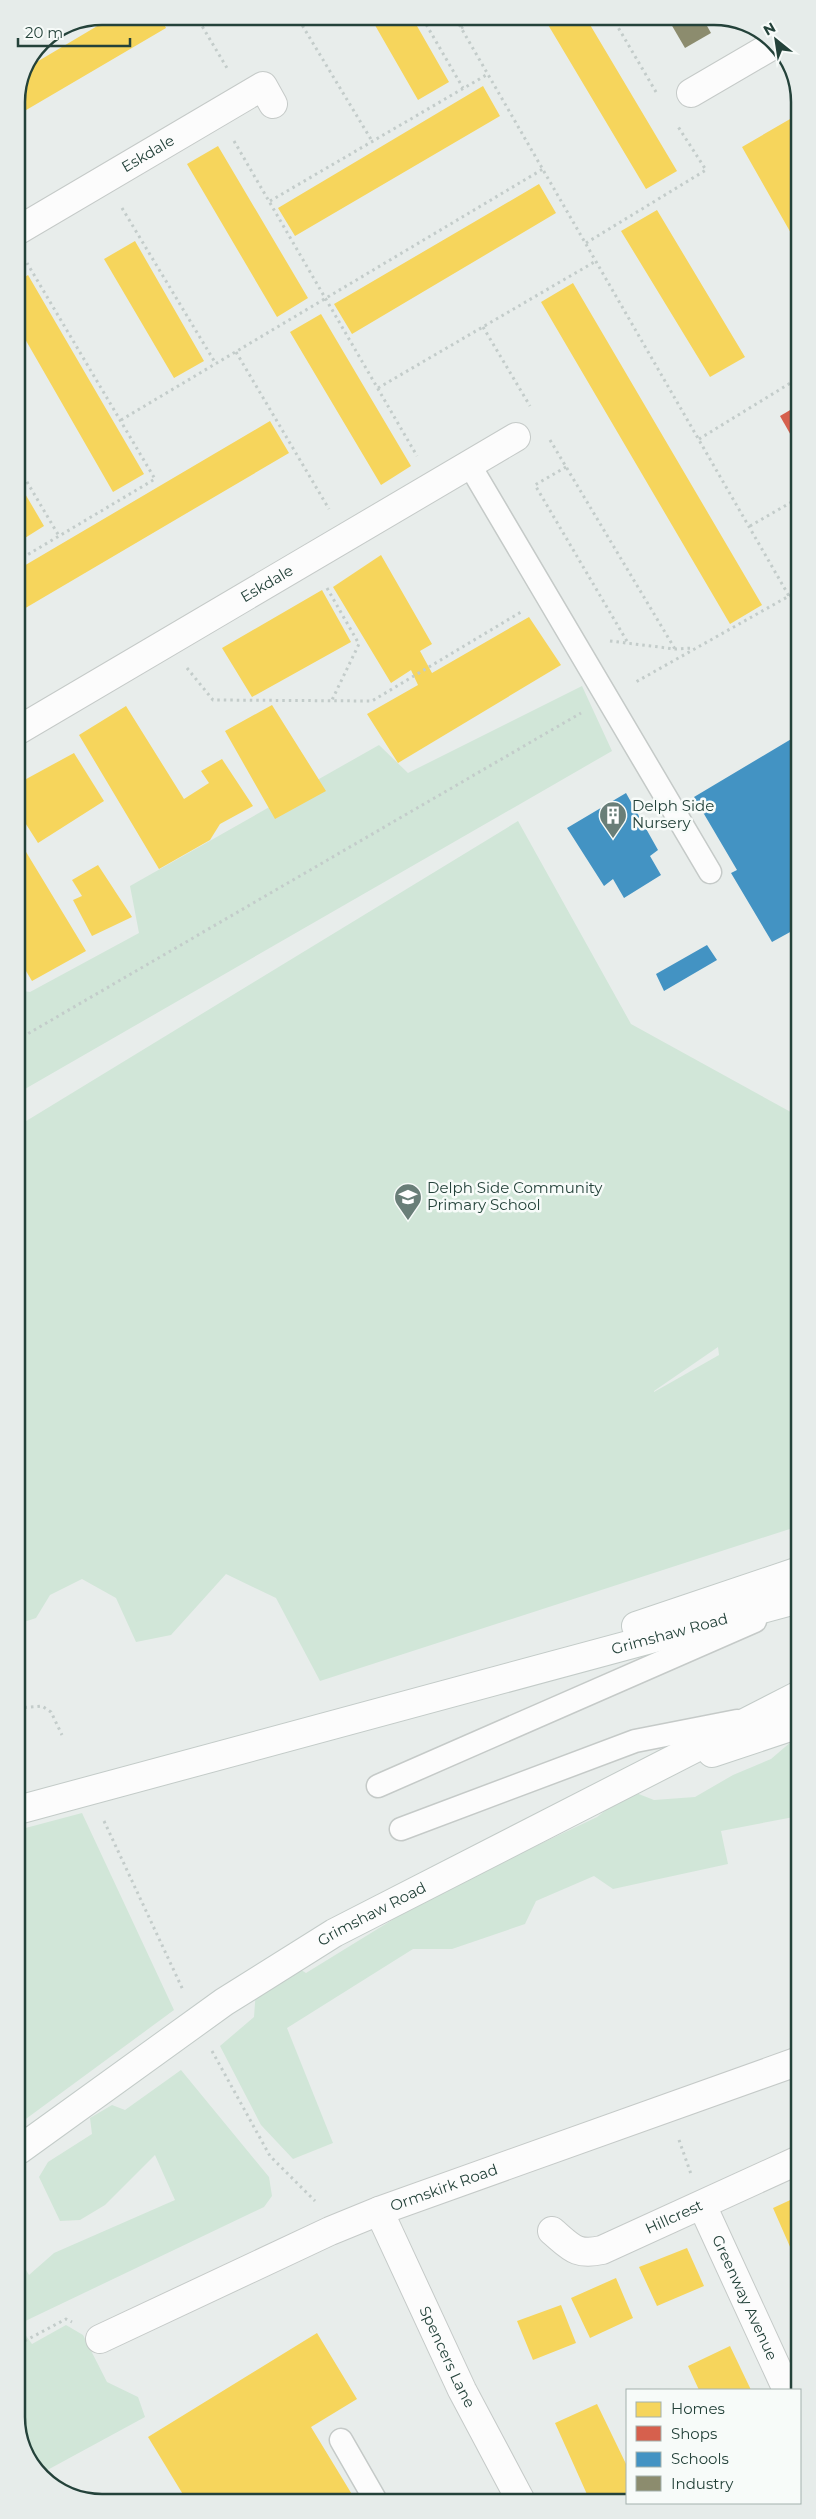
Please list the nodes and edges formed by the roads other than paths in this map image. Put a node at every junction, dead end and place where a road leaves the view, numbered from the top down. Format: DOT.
graph roads {
  1 [pos="751,58"];
  2 [pos="691,93"];
  3 [pos="273,104"];
  4 [pos="25,226"];
  5 [pos="516,437"];
  6 [pos="469,464"];
  7 [pos="25,726"];
  8 [pos="710,872"];
  9 [pos="791,1574"];
  10 [pos="791,1602"];
  11 [pos="791,1604"];
  12 [pos="791,1699"];
  13 [pos="365,1718"];
  14 [pos="750,1718"];
  15 [pos="791,1727"];
  16 [pos="631,1780"];
  17 [pos="378,1786"];
  18 [pos="25,1808"];
  19 [pos="402,1829"];
  20 [pos="791,2064"];
  21 [pos="25,2146"];
  22 [pos="791,2164"];
  23 [pos="702,2205"];
  24 [pos="379,2211"];
  25 [pos="552,2230"];
  26 [pos="100,2339"];
  27 [pos="787,2389"];
  28 [pos="341,2440"];
  29 [pos="372,2494"];
  30 [pos="515,2494"];
  1 -- 2 [label="street"];
  3 -- 4 [label="street, Eskdale"];
  5 -- 6 [label="street, Eskdale"];
  6 -- 7 [label="street, Eskdale"];
  6 -- 8 [label="lane"];
  9 -- 13 [label="street"];
  10 -- 13 [label="street, Grimshaw Road"];
  11 -- 17 [label="lane, Grimshaw Road"];
  12 -- 14 [label="street, Grimshaw Road"];
  13 -- 18 [label="street, Grimshaw Road"];
  14 -- 16 [label="street, Grimshaw Road"];
  14 -- 19 [label="lane, Grimshaw Road"];
  15 -- 16 [label="street"];
  16 -- 21 [label="street, Grimshaw Road"];
  20 -- 24 [label="street, Ormskirk Road"];
  22 -- 23 [label="street, Hillcrest"];
  23 -- 25 [label="street, Hillcrest"];
  23 -- 27 [label="street, Greenway Avenue"];
  24 -- 26 [label="street, Ormskirk Road"];
  24 -- 30 [label="street, Spencers Lane"];
  28 -- 29 [label="lane"];
}
